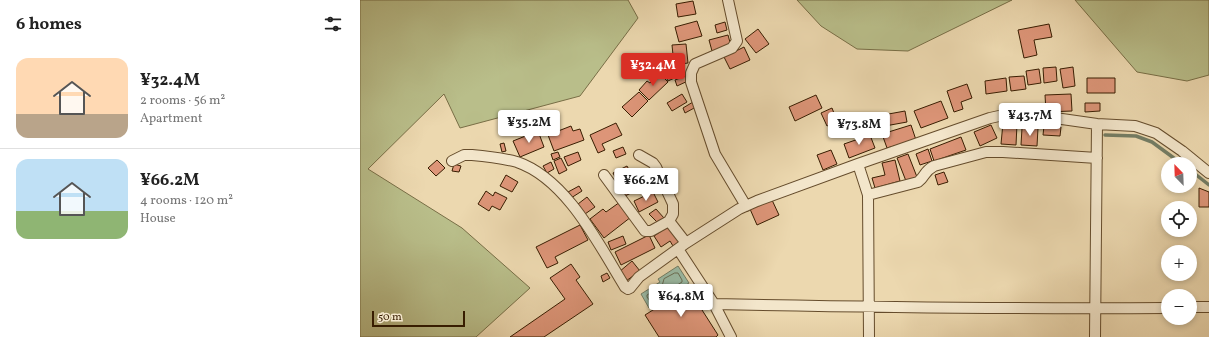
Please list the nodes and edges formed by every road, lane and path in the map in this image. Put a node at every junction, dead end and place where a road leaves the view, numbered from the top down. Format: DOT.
graph roads {
  1 [pos="728,0"];
  2 [pos="1097,124"];
  3 [pos="639,155"];
  4 [pos="1097,158"];
  5 [pos="452,161"];
  6 [pos="858,164"];
  7 [pos="1209,173"];
  8 [pos="604,175"];
  9 [pos="868,195"];
  10 [pos="746,206"];
  11 [pos="670,221"];
  12 [pos="682,246"];
  13 [pos="714,304"];
  14 [pos="869,307"];
  15 [pos="1197,307"];
  16 [pos="1209,307"];
  17 [pos="1095,308"];
  18 [pos="1161,308"];
  19 [pos="731,337"];
  20 [pos="869,337"];
  21 [pos="1095,337"];
  1 -- 10 [label="street"];
  2 -- 4 [label="street"];
  2 -- 6 [label="street"];
  2 -- 7 [label="street"];
  3 -- 11 [label="street"];
  4 -- 9 [label="street"];
  4 -- 17 [label="street"];
  5 -- 12 [label="street"];
  6 -- 9 [label="street"];
  6 -- 10 [label="street"];
  8 -- 11 [label="street"];
  9 -- 14 [label="street"];
  10 -- 12 [label="street"];
  11 -- 12 [label="street"];
  12 -- 13 [label="street"];
  13 -- 14 [label="street"];
  13 -- 19 [label="street"];
  14 -- 17 [label="street"];
  14 -- 20 [label="street"];
  15 -- 16 [label="street"];
  17 -- 18 [label="street"];
  17 -- 21 [label="street"];
}
